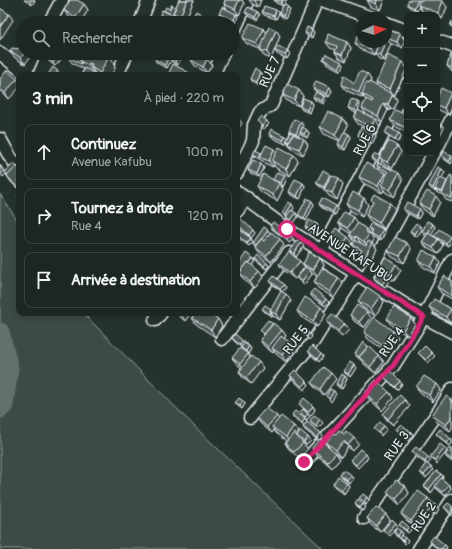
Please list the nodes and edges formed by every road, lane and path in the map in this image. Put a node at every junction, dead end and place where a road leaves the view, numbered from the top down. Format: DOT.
graph roads {
  1 [pos="62,0"];
  2 [pos="149,0"];
  3 [pos="248,0"];
  4 [pos="317,0"];
  5 [pos="322,0"];
  6 [pos="356,12"];
  7 [pos="53,16"];
  8 [pos="143,16"];
  9 [pos="240,18"];
  10 [pos="392,25"];
  11 [pos="404,29"];
  12 [pos="440,42"];
  13 [pos="452,46"];
  14 [pos="0,53"];
  15 [pos="31,60"];
  16 [pos="124,60"];
  17 [pos="220,60"];
  18 [pos="24,72"];
  19 [pos="27,72"];
  20 [pos="118,72"];
  21 [pos="214,72"];
  22 [pos="404,90"];
  23 [pos="452,118"];
  24 [pos="0,139"];
  25 [pos="440,142"];
  26 [pos="432,156"];
  27 [pos="16,164"];
  28 [pos="240,167"];
  29 [pos="242,195"];
  30 [pos="299,237"];
  31 [pos="322,250"];
  32 [pos="452,260"];
  33 [pos="361,276"];
  34 [pos="424,317"];
  35 [pos="452,332"];
  36 [pos="222,339"];
  37 [pos="452,389"];
  38 [pos="250,418"];
  39 [pos="304,462"];
  40 [pos="452,500"];
  41 [pos="364,518"];
  42 [pos="419,549"];
  1 -- 7 [label="street"];
  2 -- 8 [label="street"];
  3 -- 9 [label="street"];
  4 -- 28 [label="street, RUE 7"];
  5 -- 6 [label="street"];
  10 -- 11 [label="street"];
  12 -- 13 [label="street"];
  14 -- 18 [label="street"];
  15 -- 19 [label="street"];
  16 -- 20 [label="street"];
  17 -- 21 [label="street"];
  22 -- 31 [label="street, RUE 6"];
  23 -- 25 [label="street"];
  24 -- 27 [label="street"];
  26 -- 33 [label="street, RUE 5"];
  29 -- 30 [label="street, AVENUE KAFUBU"];
  30 -- 31 [label="street, AVENUE KAFUBU"];
  30 -- 36 [label="street"];
  31 -- 33 [label="street, AVENUE KAFUBU"];
  32 -- 34 [label="street, RUE 4"];
  33 -- 34 [label="street, AVENUE KAFUBU"];
  33 -- 38 [label="street, RUE 5"];
  34 -- 35 [label="street, AVENUE KAFUBU"];
  34 -- 39 [label="street, RUE 4"];
  37 -- 41 [label="street, RUE 3"];
  40 -- 42 [label="street, RUE 2"];
}
